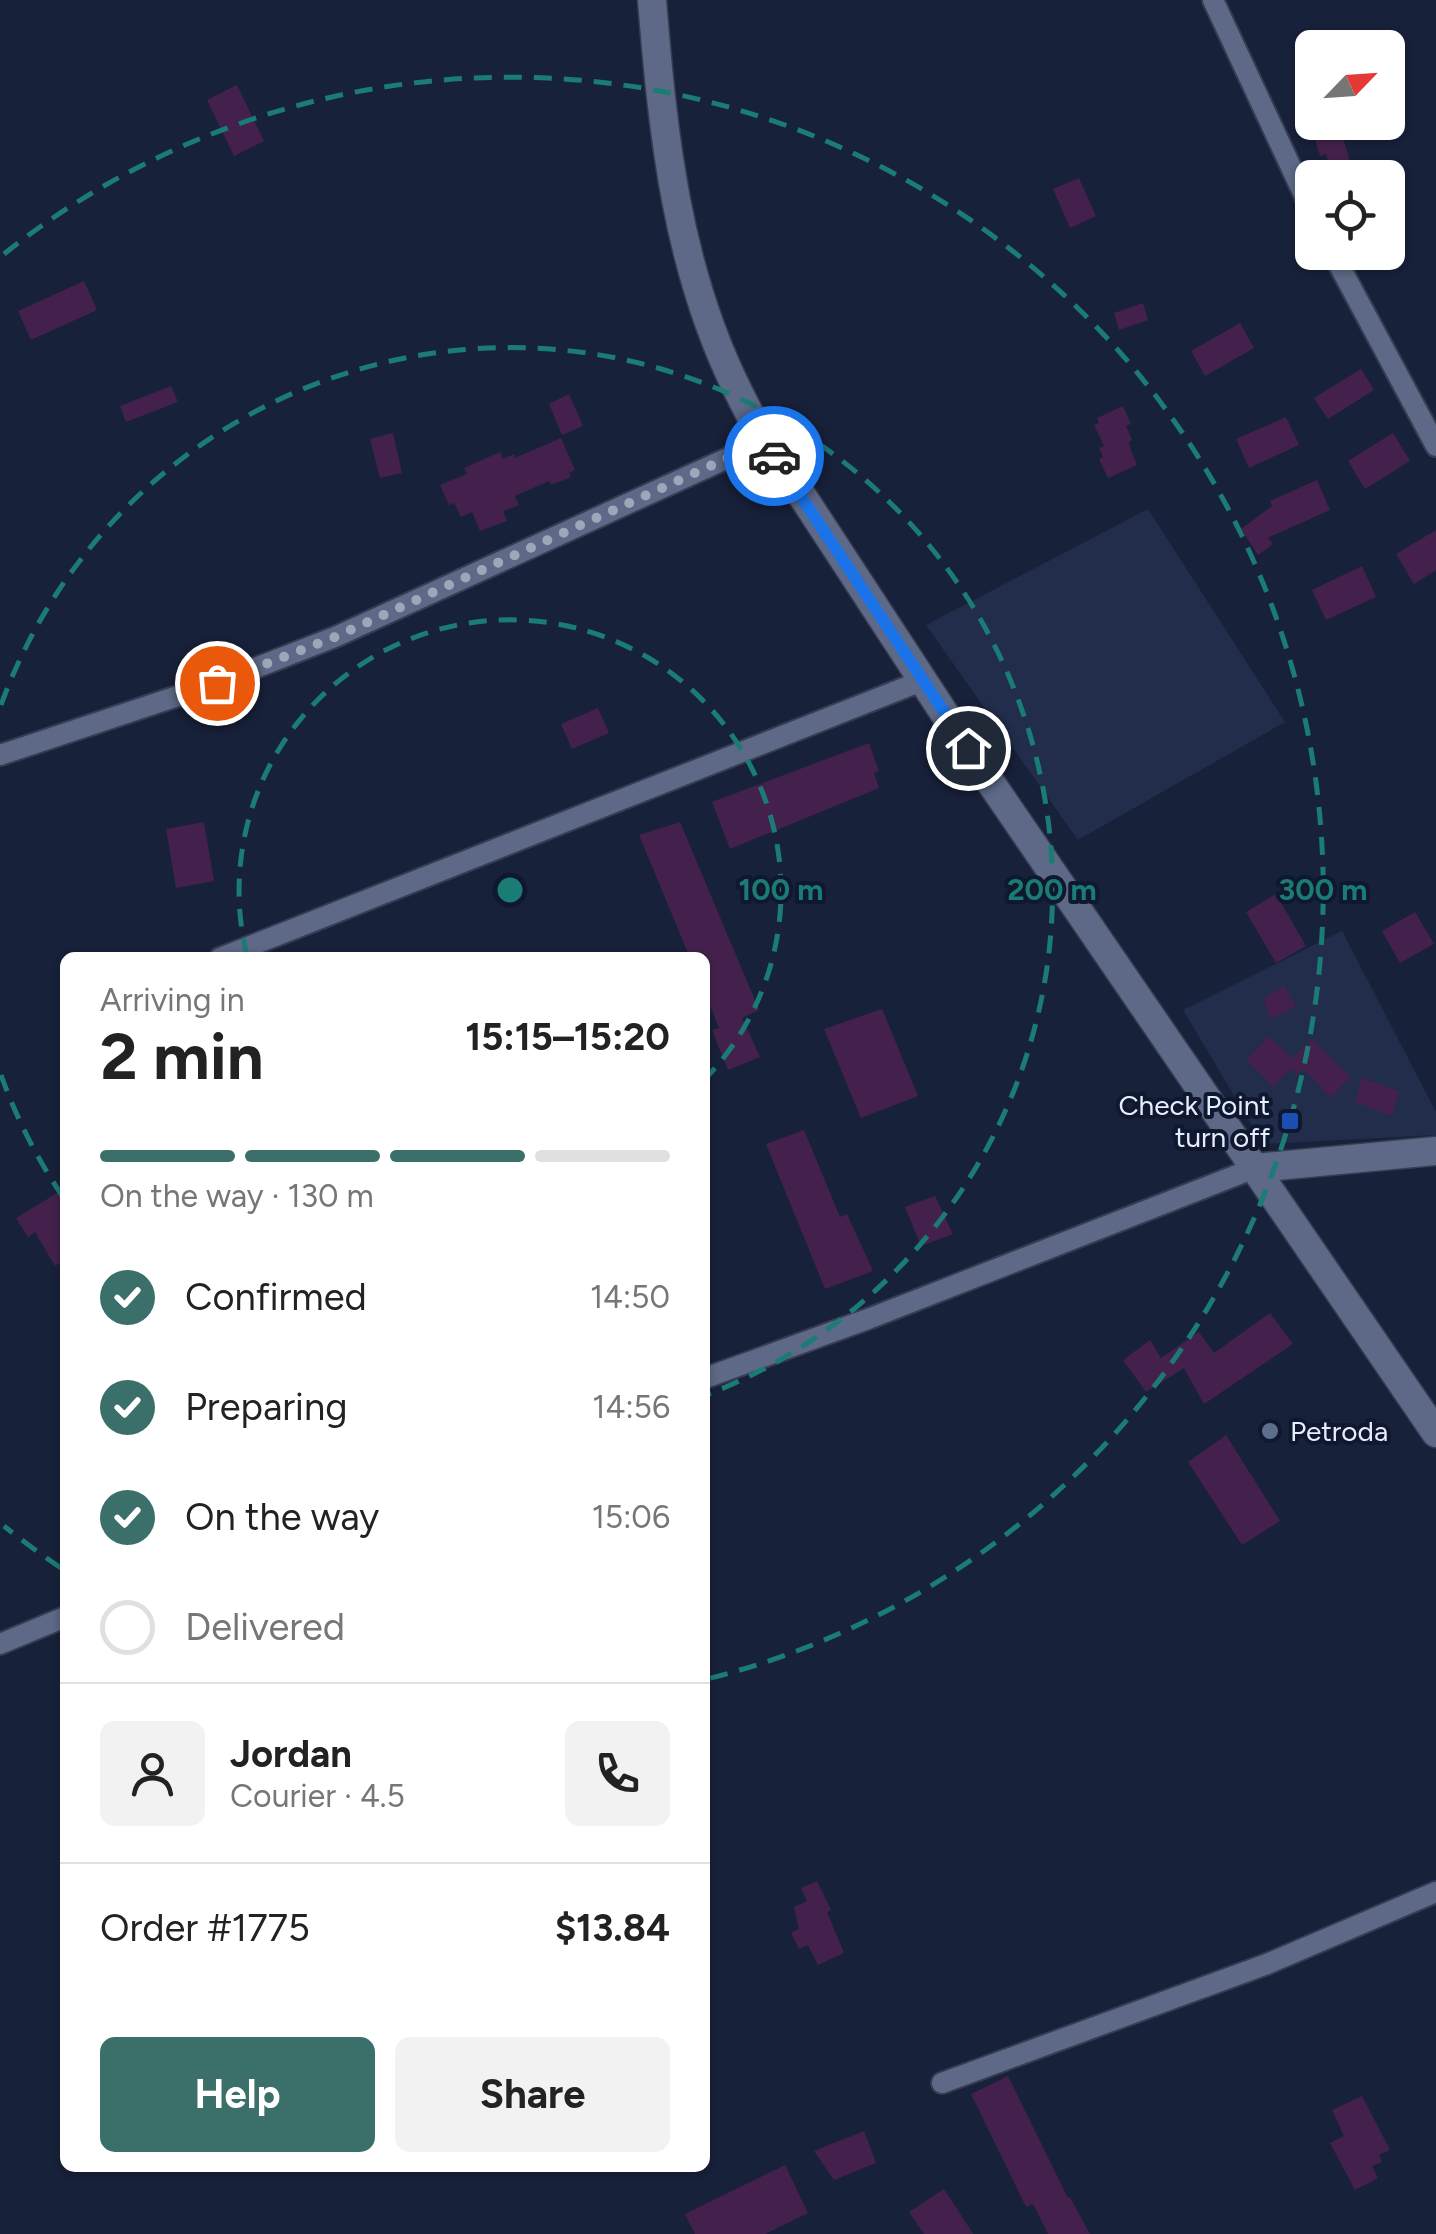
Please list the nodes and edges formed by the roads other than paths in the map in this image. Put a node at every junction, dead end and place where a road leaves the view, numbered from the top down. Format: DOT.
graph roads {
  1 [pos="652,0"];
  2 [pos="1213,0"];
  3 [pos="1295,176"];
  4 [pos="1342,270"];
  5 [pos="763,442"];
  6 [pos="1436,446"];
  7 [pos="924,680"];
  8 [pos="0,755"];
  9 [pos="235,952"];
  10 [pos="1436,1151"];
  11 [pos="1255,1168"];
  12 [pos="710,1376"];
  13 [pos="1436,1434"];
  14 [pos="60,1619"];
  15 [pos="0,1644"];
  16 [pos="1436,1892"];
  17 [pos="942,2083"];
  1 -- 5 [label="main road"];
  2 -- 3 [label="street"];
  4 -- 6 [label="street"];
  5 -- 7 [label="main road"];
  5 -- 8 [label="street"];
  7 -- 9 [label="street"];
  7 -- 11 [label="main road"];
  10 -- 11 [label="main road"];
  11 -- 12 [label="street"];
  11 -- 13 [label="main road"];
  14 -- 15 [label="street"];
  16 -- 17 [label="street"];
}
